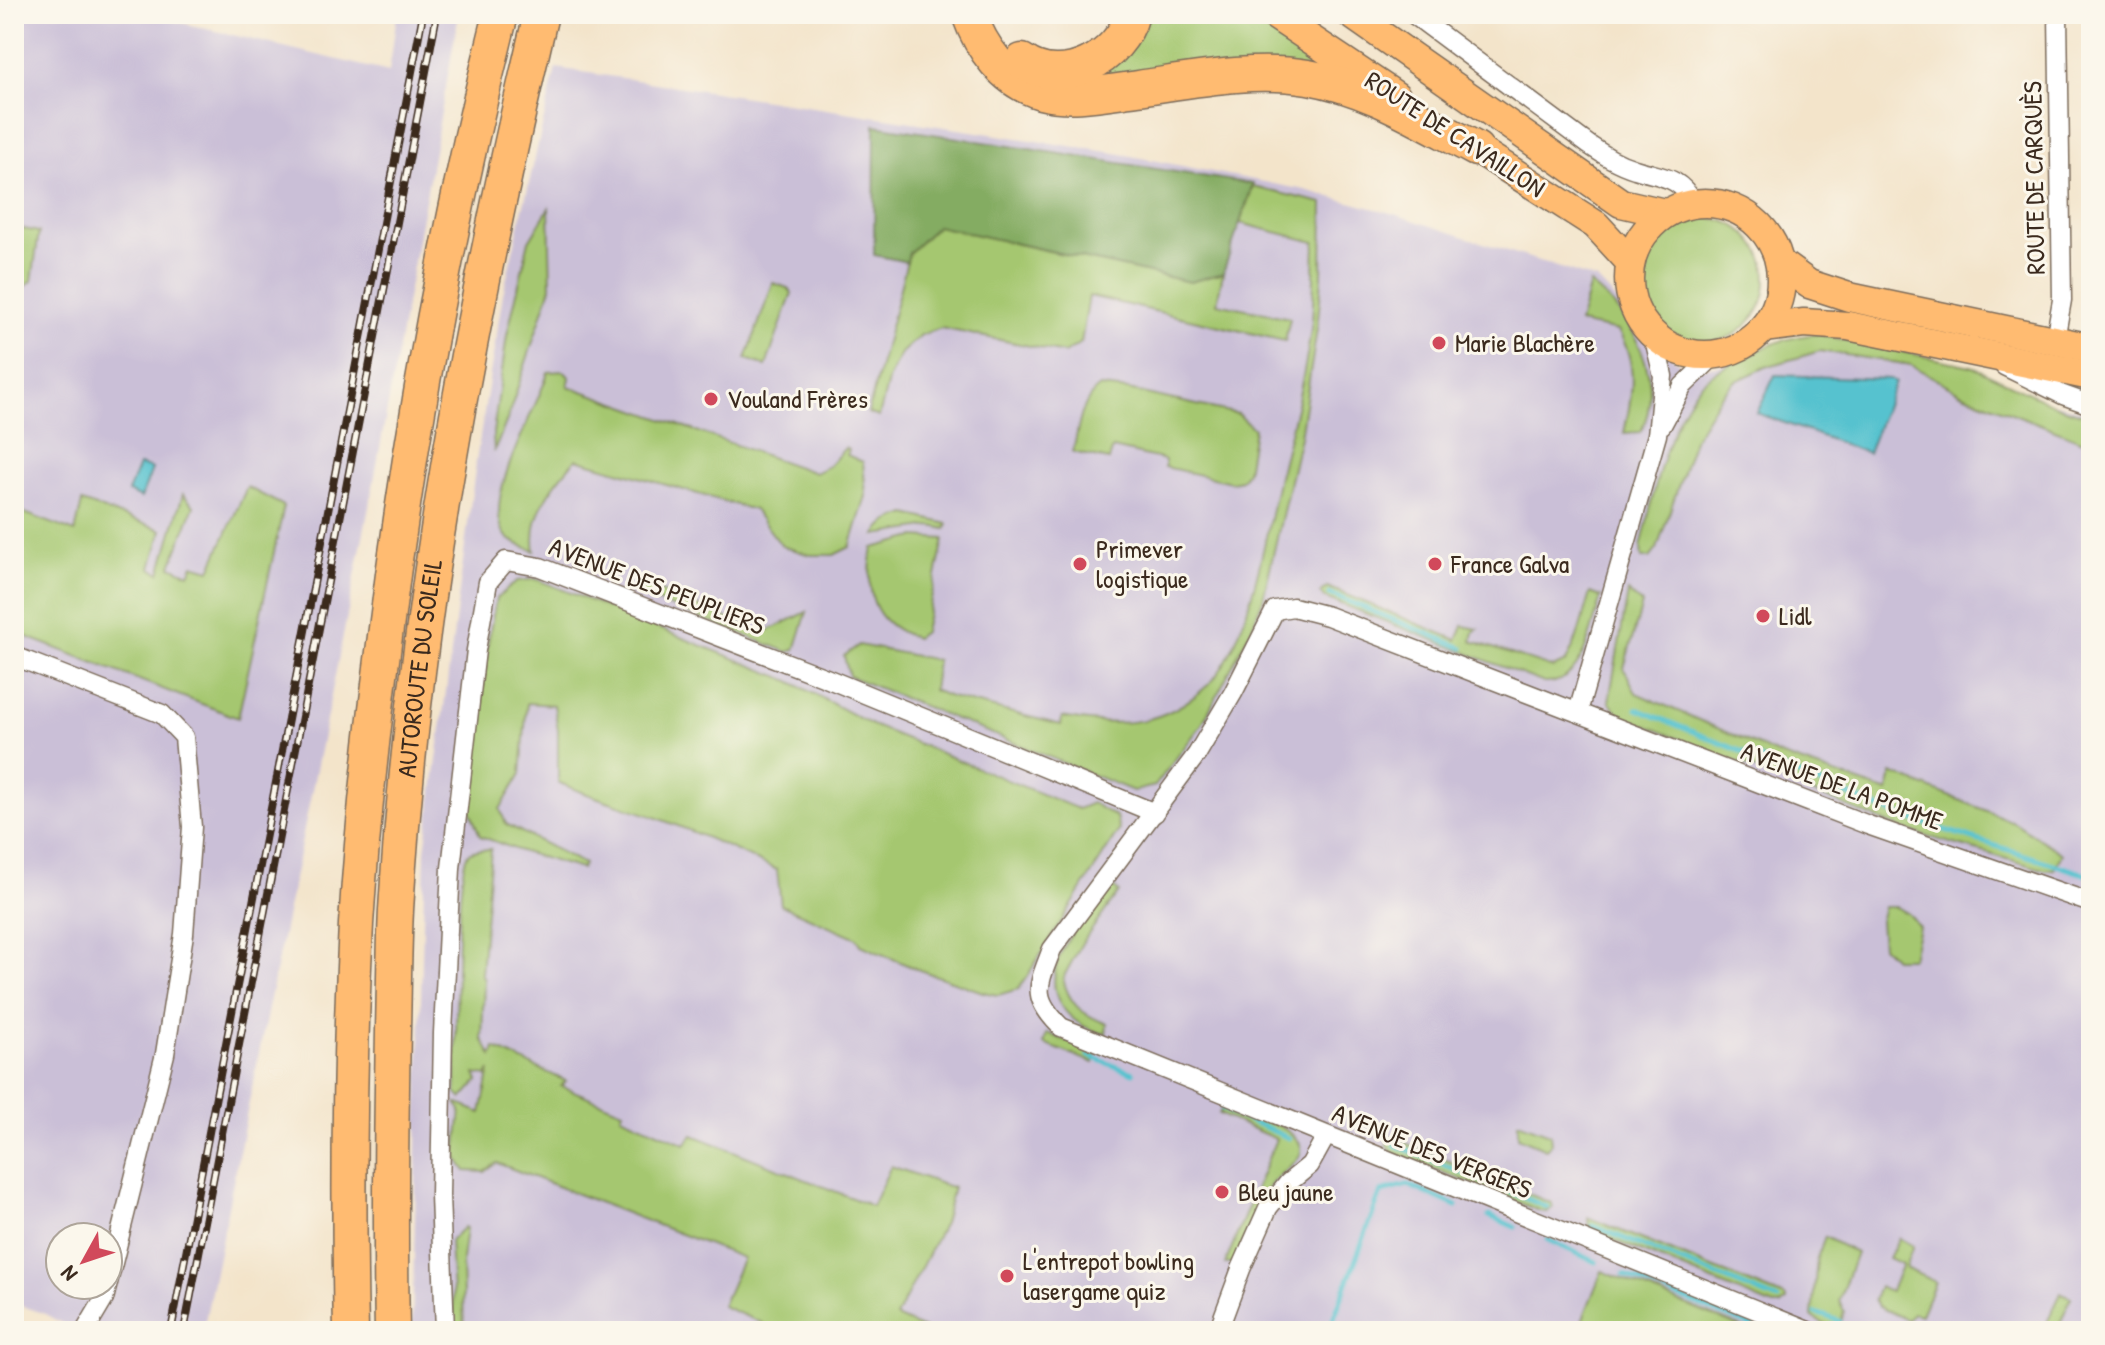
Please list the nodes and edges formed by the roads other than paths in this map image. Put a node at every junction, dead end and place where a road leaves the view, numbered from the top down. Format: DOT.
graph roads {
  1 [pos="501,14"];
  2 [pos="541,14"];
  3 [pos="969,14"];
  4 [pos="986,14"];
  5 [pos="1132,14"];
  6 [pos="1273,14"];
  7 [pos="1351,14"];
  8 [pos="1413,14"];
  9 [pos="2058,14"];
  10 [pos="1476,149"];
  11 [pos="1694,203"];
  12 [pos="1665,213"];
  13 [pos="1630,262"];
  14 [pos="1780,263"];
  15 [pos="1763,328"];
  16 [pos="1653,335"];
  17 [pos="2055,340"];
  18 [pos="2091,348"];
  19 [pos="1972,351"];
  20 [pos="1715,355"];
  21 [pos="2091,376"];
  22 [pos="2091,405"];
  23 [pos="1657,435"];
  24 [pos="14,656"];
  25 [pos="1578,712"];
  26 [pos="1155,813"];
  27 [pos="2091,903"];
  28 [pos="1326,1136"];
  29 [pos="85,1331"];
  30 [pos="351,1331"];
  31 [pos="392,1331"];
  32 [pos="445,1331"];
  33 [pos="1218,1331"];
  34 [pos="1808,1331"];
  1 -- 30 [label="highway, AUTOROUTE DU SOLEIL"];
  2 -- 31 [label="highway, AUTOROUTE DU SOLEIL"];
  3 -- 10 [label="highway"];
  4 -- 5 [label="highway"];
  6 -- 10 [label="main road, ROUTE DE CAVAILLON"];
  7 -- 12 [label="main road, ROUTE DE CAVAILLON"];
  8 -- 11 [label="street"];
  9 -- 17 [label="street, ROUTE DE CARQUÈS"];
  10 -- 13 [label="main road, ROUTE DE CAVAILLON"];
  11 -- 12 [label="main road"];
  11 -- 14 [label="main road"];
  12 -- 13 [label="main road"];
  13 -- 16 [label="main road"];
  14 -- 15 [label="main road"];
  14 -- 17 [label="main road"];
  15 -- 19 [label="main road"];
  15 -- 20 [label="main road"];
  16 -- 20 [label="main road"];
  16 -- 23 [label="street"];
  17 -- 18 [label="main road"];
  19 -- 21 [label="main road"];
  19 -- 22 [label="street"];
  20 -- 23 [label="street"];
  23 -- 25 [label="street"];
  24 -- 29 [label="street"];
  25 -- 26 [label="street, AVENUE DE LA POMME"];
  25 -- 27 [label="street, AVENUE DE LA POMME"];
  26 -- 28 [label="street, AVENUE DES VERGERS"];
  26 -- 32 [label="street, AVENUE DES PEUPLIERS"];
  28 -- 33 [label="street"];
  28 -- 34 [label="street, AVENUE DES VERGERS"];
}
